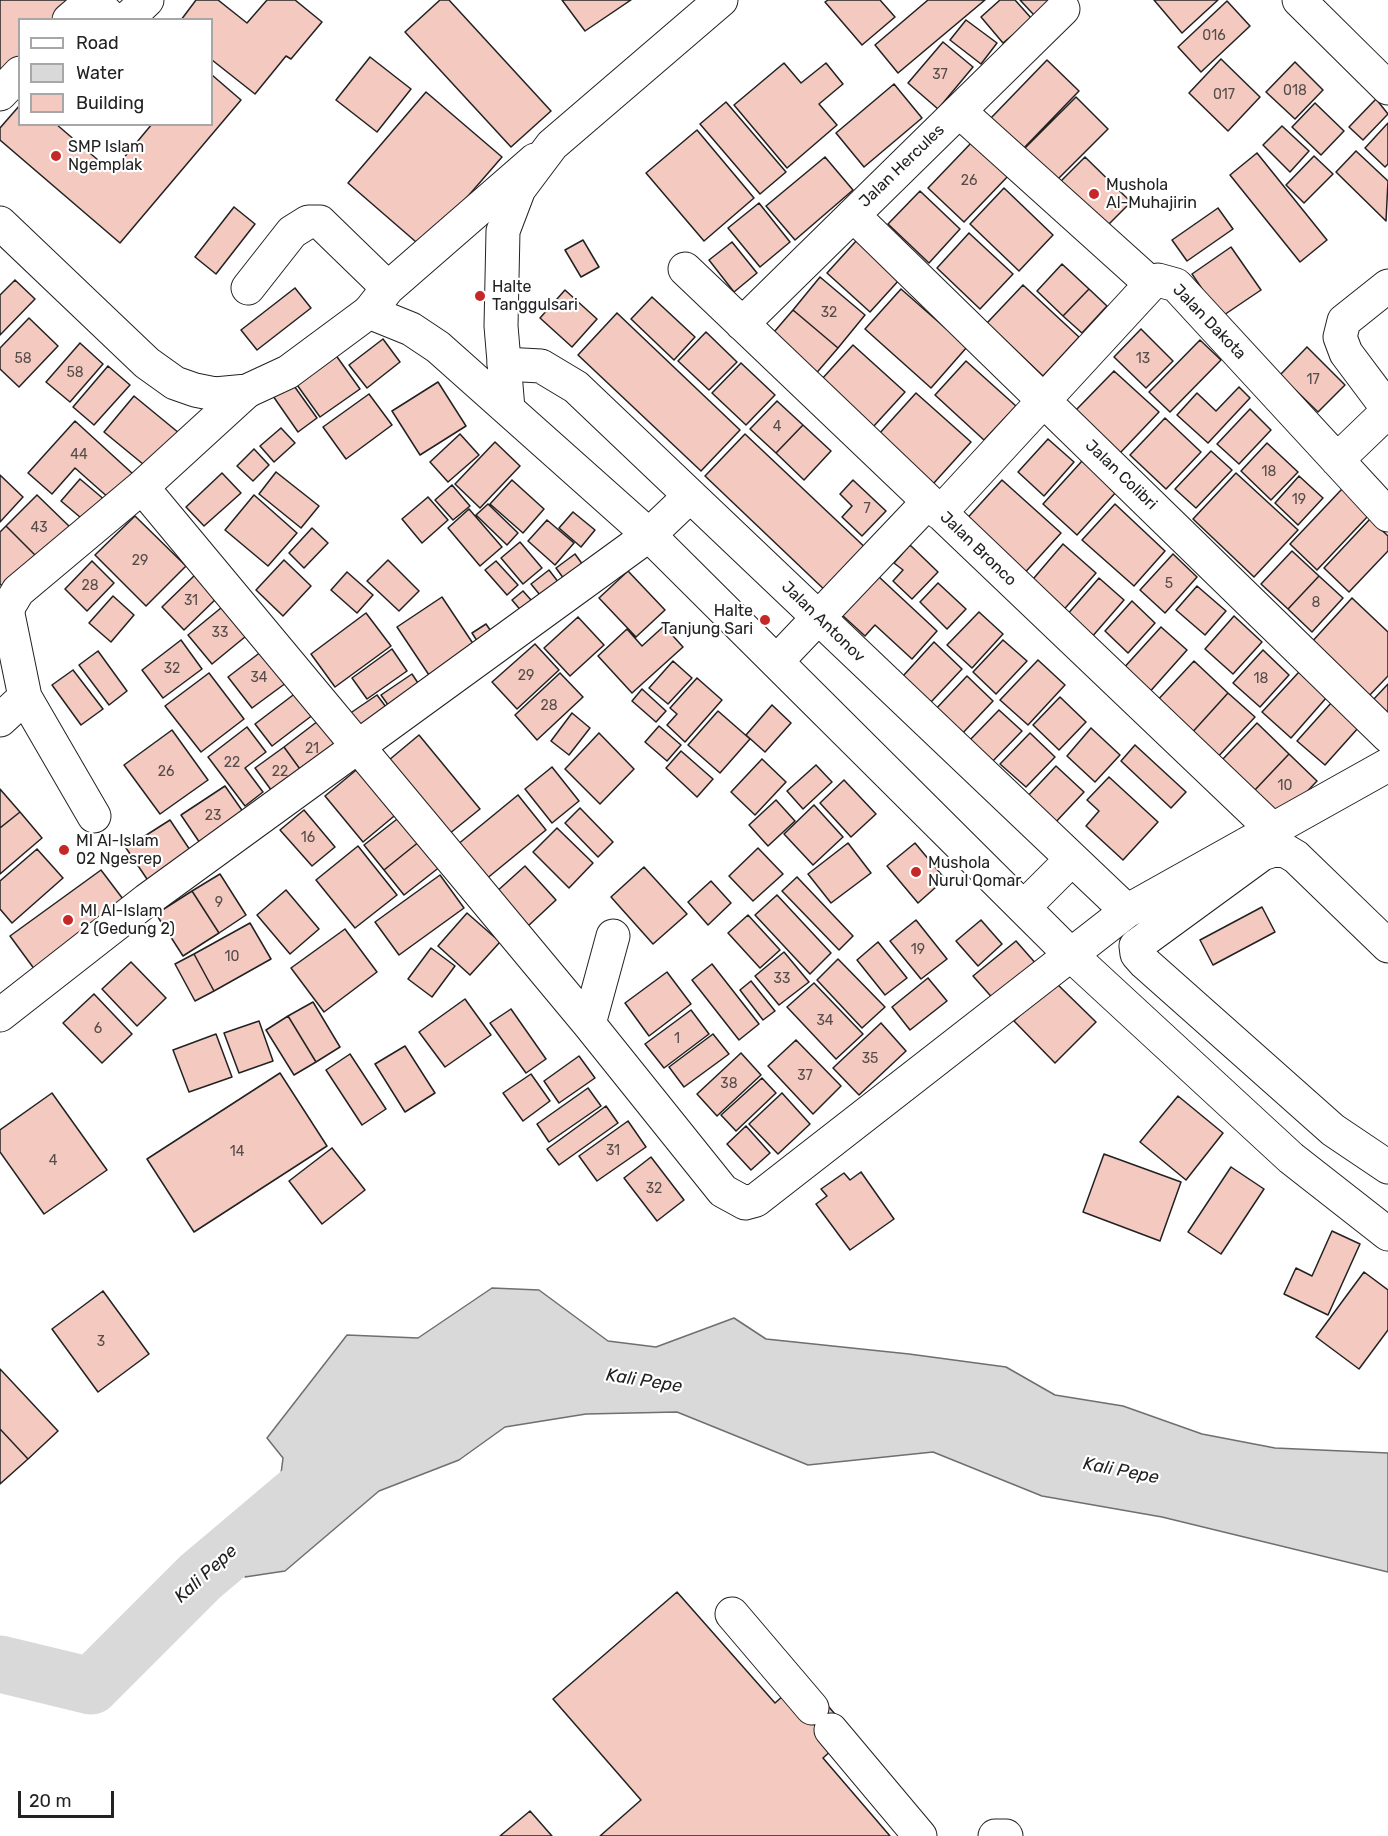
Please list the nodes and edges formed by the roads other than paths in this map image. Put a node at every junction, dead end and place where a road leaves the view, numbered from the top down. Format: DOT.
graph roads {
  1 [pos="147,0"];
  2 [pos="721,0"];
  3 [pos="1299,0"];
  4 [pos="1063,9"];
  5 [pos="71,18"];
  6 [pos="111,18"];
  7 [pos="128,18"];
  8 [pos="18,75"];
  9 [pos="1388,88"];
  10 [pos="0,94"];
  11 [pos="959,111"];
  12 [pos="552,145"];
  13 [pos="853,215"];
  14 [pos="1,226"];
  15 [pos="685,269"];
  16 [pos="1151,284"];
  17 [pos="1388,286"];
  18 [pos="248,288"];
  19 [pos="379,300"];
  20 [pos="742,324"];
  21 [pos="504,364"];
  22 [pos="247,391"];
  23 [pos="1043,399"];
  24 [pos="508,409"];
  25 [pos="1388,410"];
  26 [pos="1337,460"];
  27 [pos="142,487"];
  28 [pos="690,496"];
  29 [pos="934,507"];
  30 [pos="1388,515"];
  31 [pos="649,535"];
  32 [pos="4,613"];
  33 [pos="818,618"];
  34 [pos="777,661"];
  35 [pos="25,697"];
  36 [pos="0,720"];
  37 [pos="1388,736"];
  38 [pos="359,746"];
  39 [pos="1388,765"];
  40 [pos="94,816"];
  41 [pos="1272,830"];
  42 [pos="1072,859"];
  43 [pos="1024,907"];
  44 [pos="1127,911"];
  45 [pos="613,936"];
  46 [pos="1388,946"];
  47 [pos="1071,955"];
  48 [pos="0,1015"];
  49 [pos="1212,1023"];
  50 [pos="589,1024"];
  51 [pos="1183,1058"];
  52 [pos="1388,1167"];
  53 [pos="1388,1234"];
  54 [pos="732,1614"];
  55 [pos="920,1836"];
  56 [pos="994,1836"];
  57 [pos="1006,1836"];
  1 -- 7 [label="street"];
  2 -- 12 [label="street"];
  3 -- 9 [label="street"];
  4 -- 11 [label="street, Jalan Hercules"];
  5 -- 6 [label="street"];
  8 -- 10 [label="street"];
  11 -- 13 [label="street, Jalan Hercules"];
  11 -- 16 [label="street, Jalan Dakota"];
  12 -- 19 [label="street"];
  12 -- 21 [label="street"];
  13 -- 20 [label="street, Jalan Hercules"];
  13 -- 23 [label="street, Jalan Colibri"];
  14 -- 22 [label="street"];
  15 -- 20 [label="street, Jalan Bronco"];
  16 -- 23 [label="street"];
  16 -- 26 [label="street, Jalan Dakota"];
  17 -- 25 [label="street"];
  18 -- 19 [label="street"];
  19 -- 22 [label="street"];
  19 -- 24 [label="street"];
  20 -- 29 [label="street, Jalan Bronco"];
  21 -- 24 [label="street"];
  21 -- 28 [label="street, Jalan Antonov"];
  22 -- 27 [label="street"];
  23 -- 29 [label="street"];
  23 -- 37 [label="street, Jalan Colibri"];
  24 -- 31 [label="street"];
  25 -- 26 [label="street"];
  26 -- 30 [label="street, Jalan Dakota"];
  27 -- 32 [label="street"];
  27 -- 38 [label="street"];
  28 -- 31 [label="street"];
  28 -- 33 [label="street, Jalan Antonov"];
  29 -- 33 [label="street"];
  29 -- 41 [label="street, Jalan Bronco"];
  31 -- 34 [label="street"];
  31 -- 38 [label="street"];
  32 -- 35 [label="street"];
  33 -- 34 [label="street"];
  33 -- 42 [label="street, Jalan Antonov"];
  34 -- 43 [label="street"];
  35 -- 36 [label="street"];
  35 -- 40 [label="street"];
  38 -- 48 [label="street"];
  38 -- 50 [label="street"];
  39 -- 41 [label="street"];
  41 -- 44 [label="street"];
  42 -- 43 [label="street"];
  42 -- 44 [label="street, Jalan Antonov"];
  43 -- 47 [label="street"];
  44 -- 47 [label="street"];
  45 -- 50 [label="street"];
  46 -- 49 [label="street"];
  47 -- 50 [label="street"];
  47 -- 51 [label="street"];
  49 -- 51 [label="street"];
  49 -- 52 [label="street"];
  51 -- 53 [label="street"];
  54 -- 55 [label="street"];
  56 -- 57 [label="street"];
}
